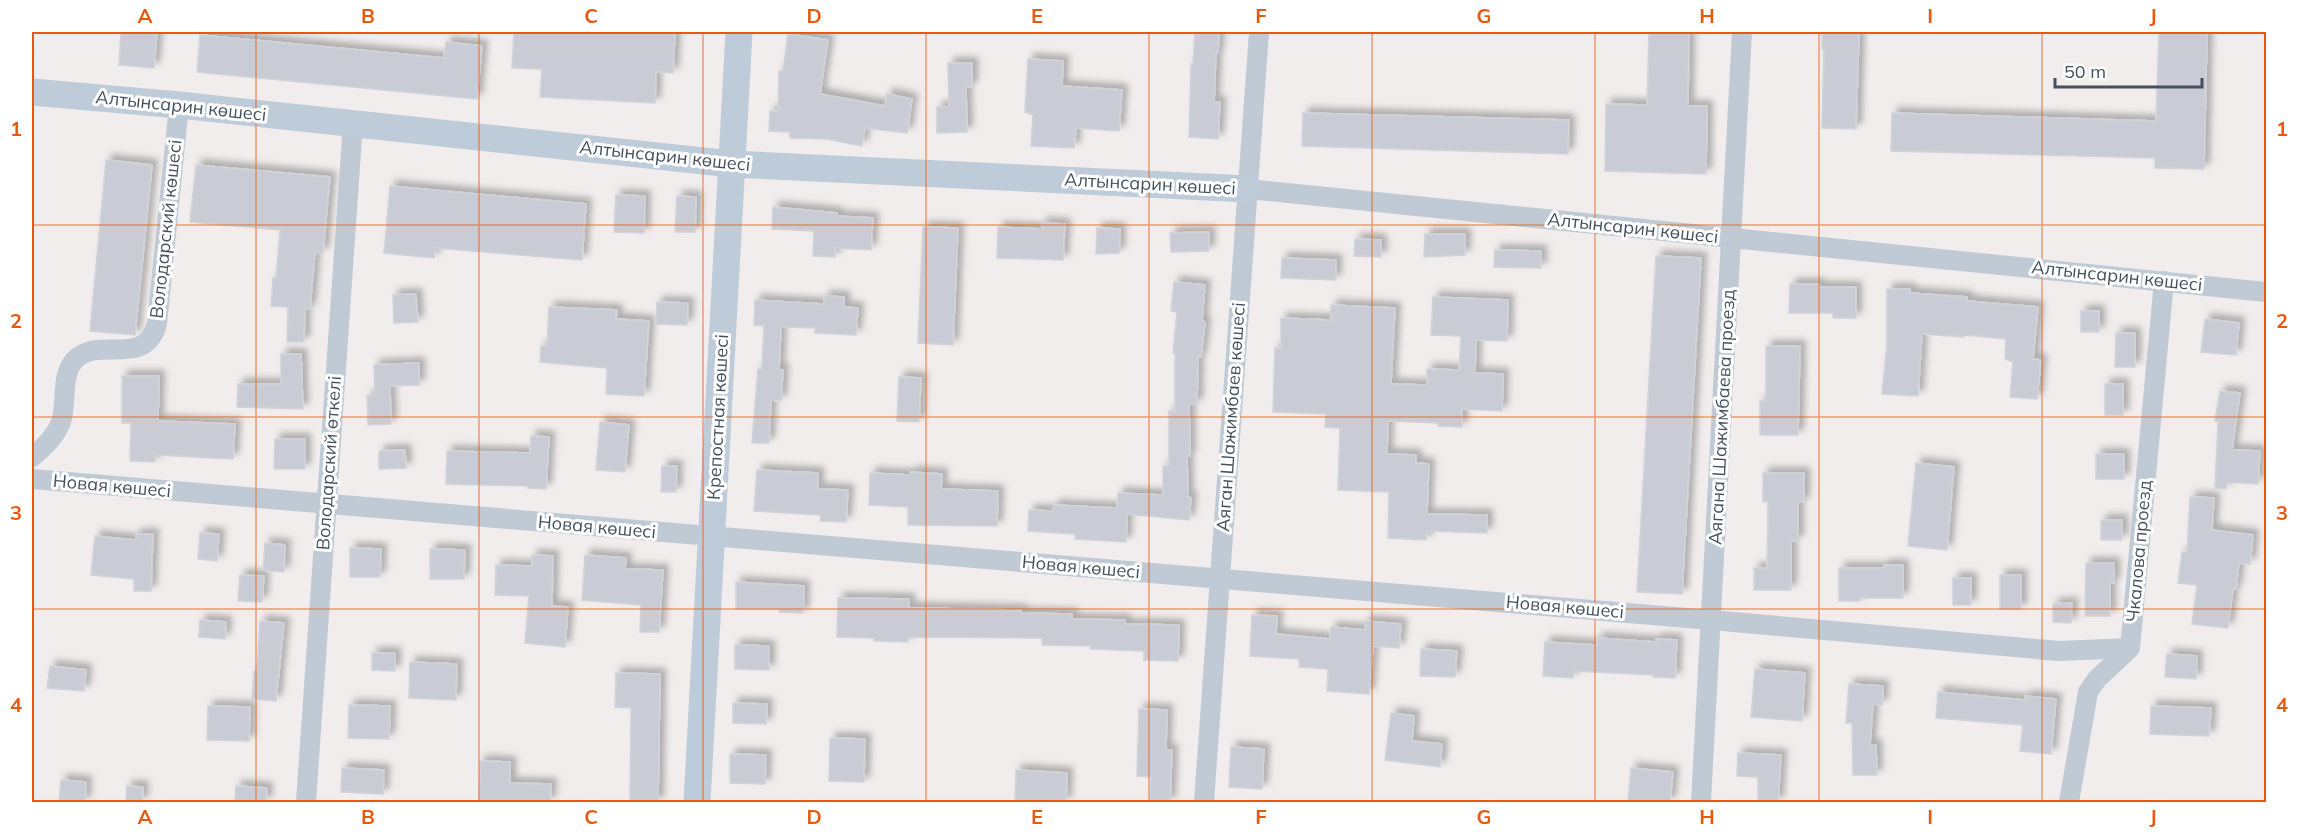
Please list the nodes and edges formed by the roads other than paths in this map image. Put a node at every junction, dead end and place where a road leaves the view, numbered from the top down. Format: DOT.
graph roads {
  1 [pos="739,32"];
  2 [pos="1260,32"];
  3 [pos="1742,32"];
  4 [pos="32,92"];
  5 [pos="179,105"];
  6 [pos="353,123"];
  7 [pos="732,164"];
  8 [pos="1248,189"];
  9 [pos="1731,237"];
  10 [pos="2164,281"];
  11 [pos="2266,292"];
  12 [pos="32,457"];
  13 [pos="32,479"];
  14 [pos="326,505"];
  15 [pos="712,536"];
  16 [pos="1220,578"];
  17 [pos="1711,620"];
  18 [pos="2130,648"];
  19 [pos="306,802"];
  20 [pos="697,802"];
  21 [pos="1204,802"];
  22 [pos="1701,802"];
  23 [pos="2069,802"];
  1 -- 7 [label="street, Крепостная көшесі"];
  2 -- 8 [label="street, Аяган Шажимбаев көшесі"];
  3 -- 9 [label="street, Аягана Шажимбаева проезд"];
  4 -- 5 [label="street, Алтынсарин көшесі"];
  5 -- 6 [label="street, Алтынсарин көшесі"];
  5 -- 12 [label="street, Володарский көшесі"];
  6 -- 7 [label="street, Алтынсарин көшесі"];
  6 -- 14 [label="street, Володарский өткелі"];
  7 -- 8 [label="street, Алтынсарин көшесі"];
  7 -- 15 [label="street, Крепостная көшесі"];
  8 -- 9 [label="street, Алтынсарин көшесі"];
  8 -- 16 [label="street, Аяган Шажимбаев көшесі"];
  9 -- 10 [label="street, Алтынсарин көшесі"];
  9 -- 17 [label="street, Аягана Шажимбаева проезд"];
  10 -- 11 [label="street, Алтынсарин көшесі"];
  10 -- 18 [label="street, Чкалова проезд"];
  13 -- 14 [label="street, Новая көшесі"];
  14 -- 15 [label="street, Новая көшесі"];
  14 -- 19 [label="street, Володарский өткелі"];
  15 -- 16 [label="street, Новая көшесі"];
  15 -- 20 [label="street, Крепостная көшесі"];
  16 -- 17 [label="street, Новая көшесі"];
  16 -- 21 [label="street, Аяган Шажимбаев көшесі"];
  17 -- 18 [label="street, Новая көшесі"];
  17 -- 22 [label="street, Аягана Шажимбаева проезд"];
  18 -- 23 [label="street, Чкалова проезд"];
}
